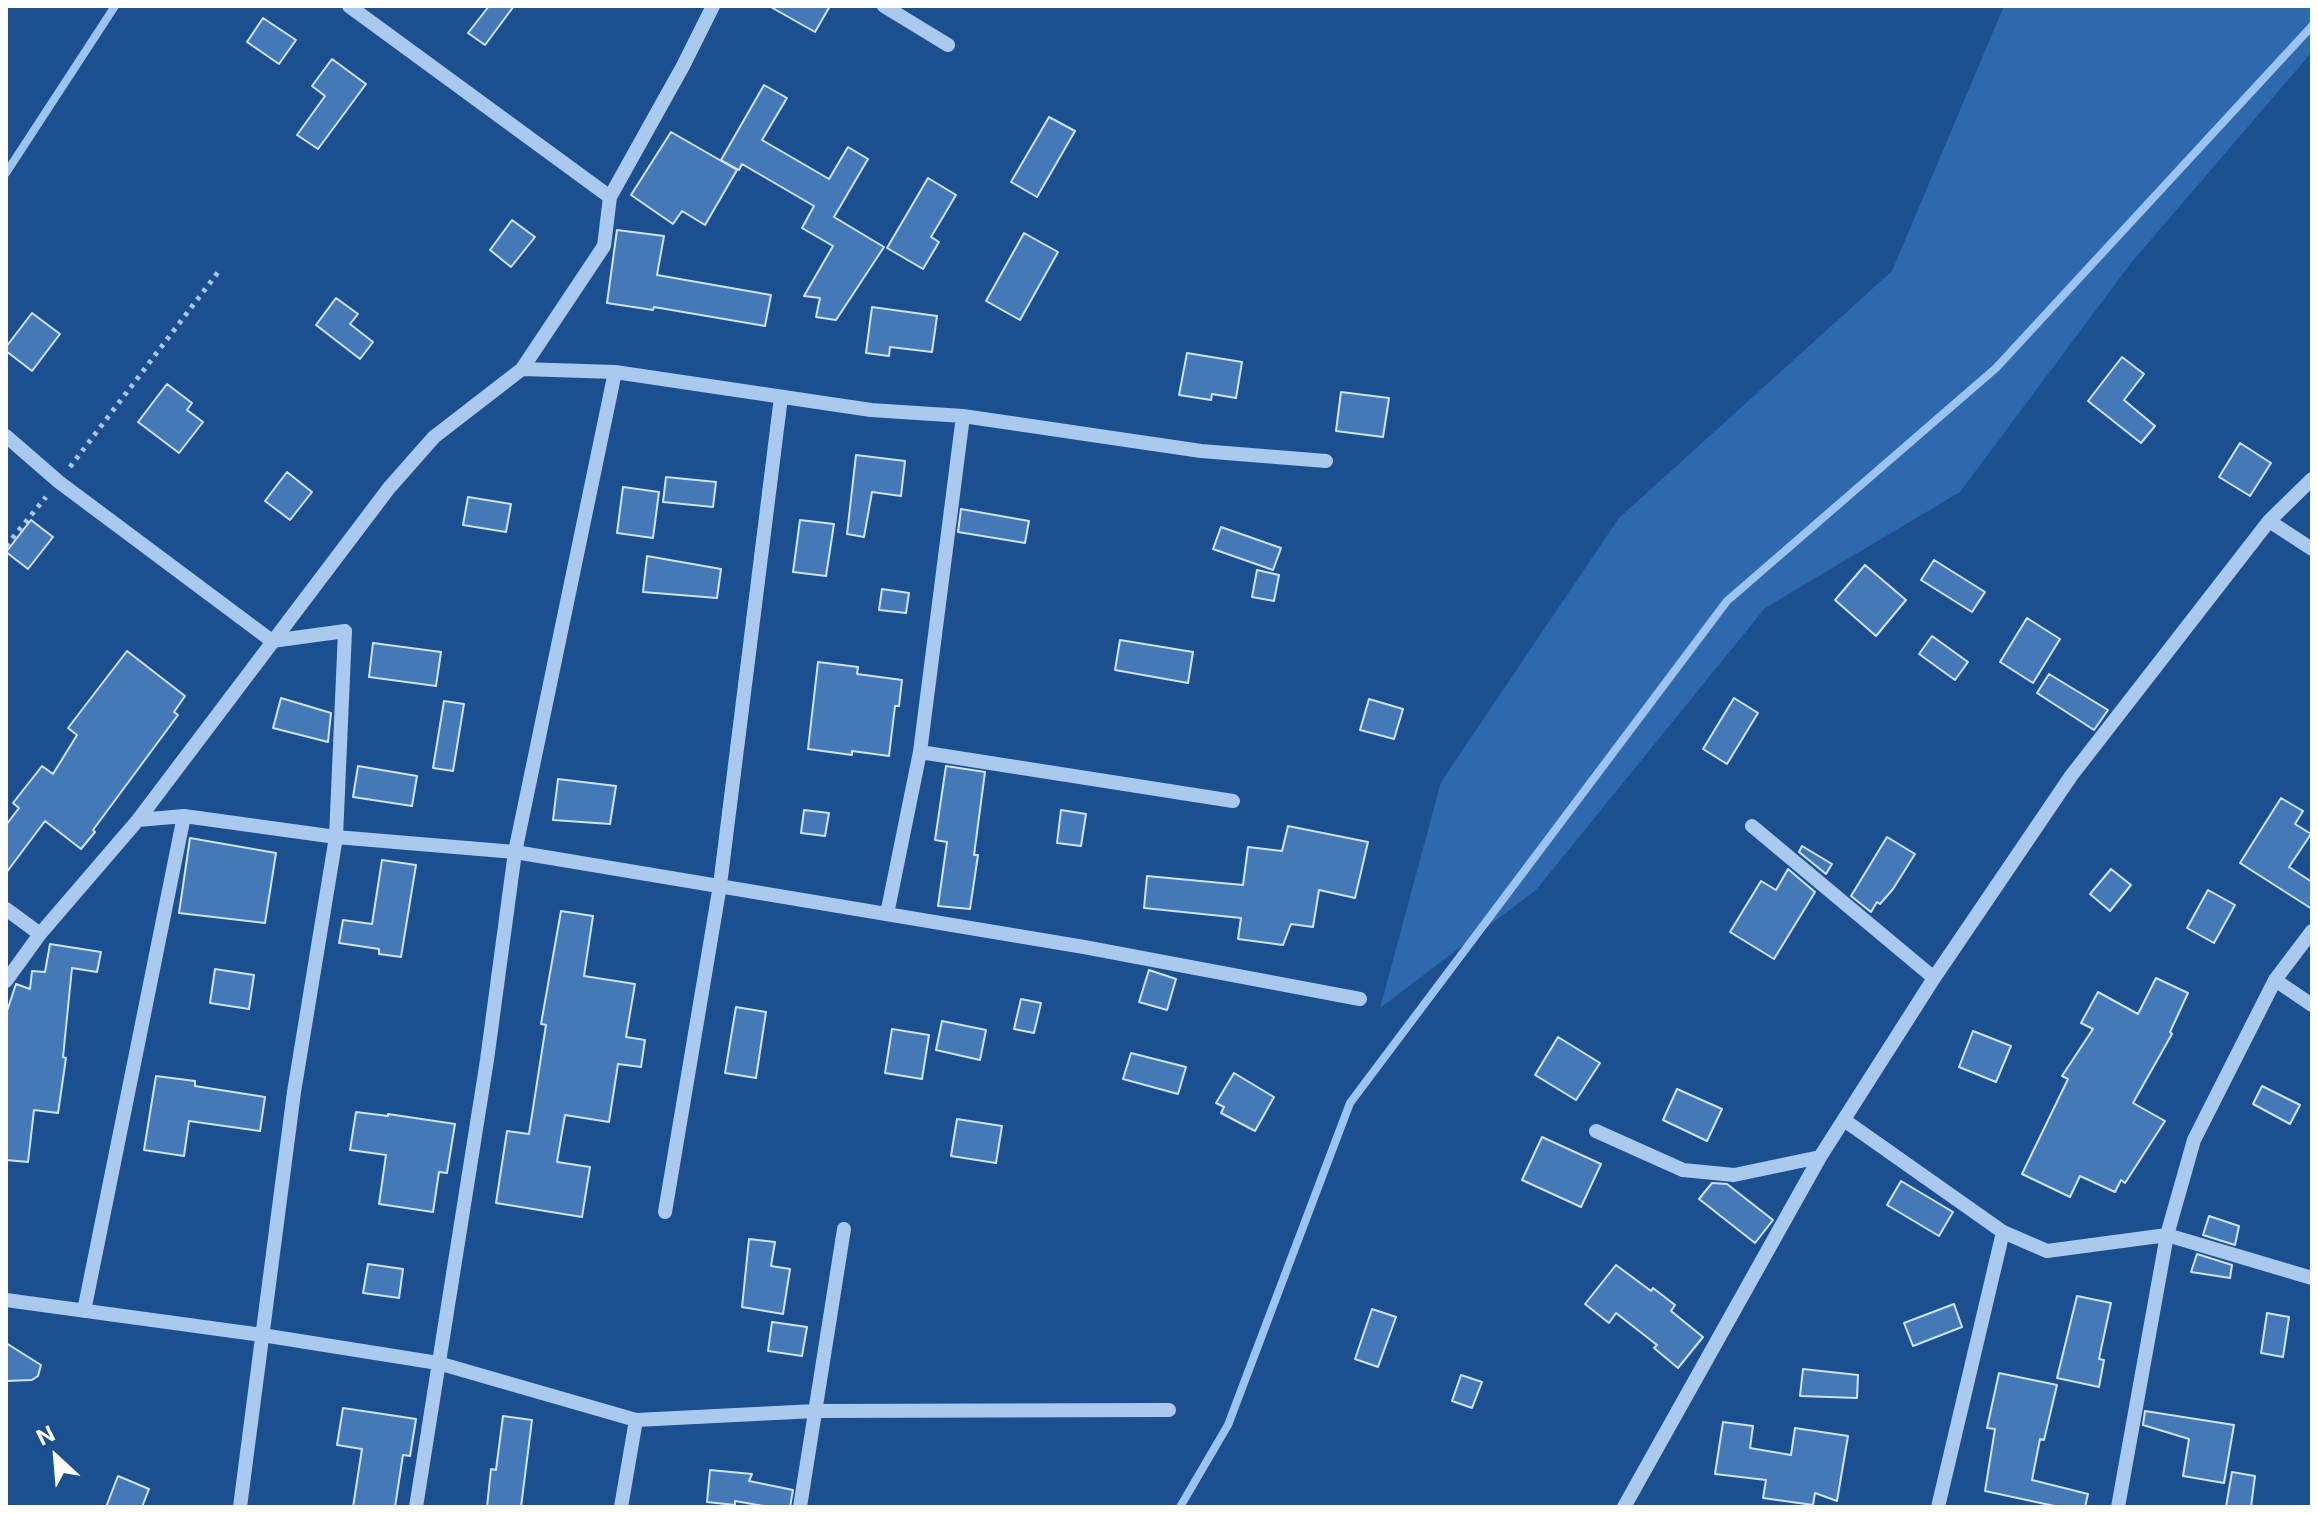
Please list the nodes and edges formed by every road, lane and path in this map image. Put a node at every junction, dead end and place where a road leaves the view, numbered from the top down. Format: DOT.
graph roads {
  1 [pos="349,6"];
  2 [pos="713,6"];
  3 [pos="884,6"];
  4 [pos="948,45"];
  5 [pos="610,197"];
  6 [pos="219,271"];
  7 [pos="522,369"];
  8 [pos="615,372"];
  9 [pos="781,397"];
  10 [pos="963,416"];
  11 [pos="6,436"];
  12 [pos="1326,461"];
  13 [pos="2312,479"];
  14 [pos="59,482"];
  15 [pos="2269,521"];
  16 [pos="6,546"];
  17 [pos="2312,549"];
  18 [pos="272,641"];
  19 [pos="920,752"];
  20 [pos="1233,801"];
  21 [pos="184,816"];
  22 [pos="138,820"];
  23 [pos="1752,826"];
  24 [pos="336,837"];
  25 [pos="515,852"];
  26 [pos="720,885"];
  27 [pos="6,909"];
  28 [pos="887,914"];
  29 [pos="2312,931"];
  30 [pos="40,934"];
  31 [pos="1934,978"];
  32 [pos="2275,980"];
  33 [pos="6,981"];
  34 [pos="1360,999"];
  35 [pos="2312,1005"];
  36 [pos="1844,1120"];
  37 [pos="1596,1131"];
  38 [pos="1820,1157"];
  39 [pos="665,1212"];
  40 [pos="844,1229"];
  41 [pos="2003,1232"];
  42 [pos="2167,1235"];
  43 [pos="2312,1278"];
  44 [pos="6,1300"];
  45 [pos="84,1311"];
  46 [pos="262,1335"];
  47 [pos="438,1363"];
  48 [pos="1169,1410"];
  49 [pos="815,1411"];
  50 [pos="636,1420"];
  51 [pos="240,1507"];
  52 [pos="416,1507"];
  53 [pos="621,1507"];
  54 [pos="800,1507"];
  55 [pos="1624,1507"];
  56 [pos="1938,1507"];
  57 [pos="2118,1507"];
  1 -- 5 [label="street"];
  2 -- 5 [label="street"];
  3 -- 4 [label="street"];
  5 -- 7 [label="street"];
  6 -- 14 [label="path"];
  7 -- 8 [label="street"];
  7 -- 18 [label="street"];
  8 -- 9 [label="street"];
  8 -- 25 [label="street"];
  9 -- 10 [label="street"];
  9 -- 26 [label="street"];
  10 -- 12 [label="street"];
  10 -- 19 [label="street"];
  11 -- 14 [label="street"];
  13 -- 15 [label="street"];
  14 -- 16 [label="path"];
  14 -- 18 [label="street"];
  15 -- 17 [label="street"];
  15 -- 31 [label="street"];
  18 -- 22 [label="street"];
  18 -- 24 [label="street"];
  19 -- 20 [label="street"];
  19 -- 28 [label="street"];
  21 -- 22 [label="street"];
  21 -- 24 [label="street"];
  21 -- 45 [label="street"];
  22 -- 30 [label="street"];
  23 -- 31 [label="street"];
  24 -- 25 [label="street"];
  24 -- 46 [label="street"];
  25 -- 26 [label="street"];
  25 -- 47 [label="street"];
  26 -- 28 [label="street"];
  26 -- 39 [label="street"];
  27 -- 30 [label="street"];
  28 -- 34 [label="street"];
  29 -- 32 [label="street"];
  30 -- 33 [label="street"];
  31 -- 36 [label="street"];
  32 -- 35 [label="street"];
  32 -- 42 [label="street"];
  36 -- 38 [label="street"];
  36 -- 41 [label="street"];
  37 -- 38 [label="street"];
  38 -- 55 [label="street"];
  40 -- 49 [label="street"];
  41 -- 42 [label="street"];
  41 -- 56 [label="street"];
  42 -- 43 [label="street"];
  42 -- 57 [label="street"];
  44 -- 45 [label="street"];
  45 -- 46 [label="street"];
  46 -- 47 [label="street"];
  46 -- 51 [label="street"];
  47 -- 50 [label="street"];
  47 -- 52 [label="street"];
  48 -- 49 [label="street"];
  49 -- 50 [label="street"];
  49 -- 54 [label="street"];
  50 -- 53 [label="street"];
}
